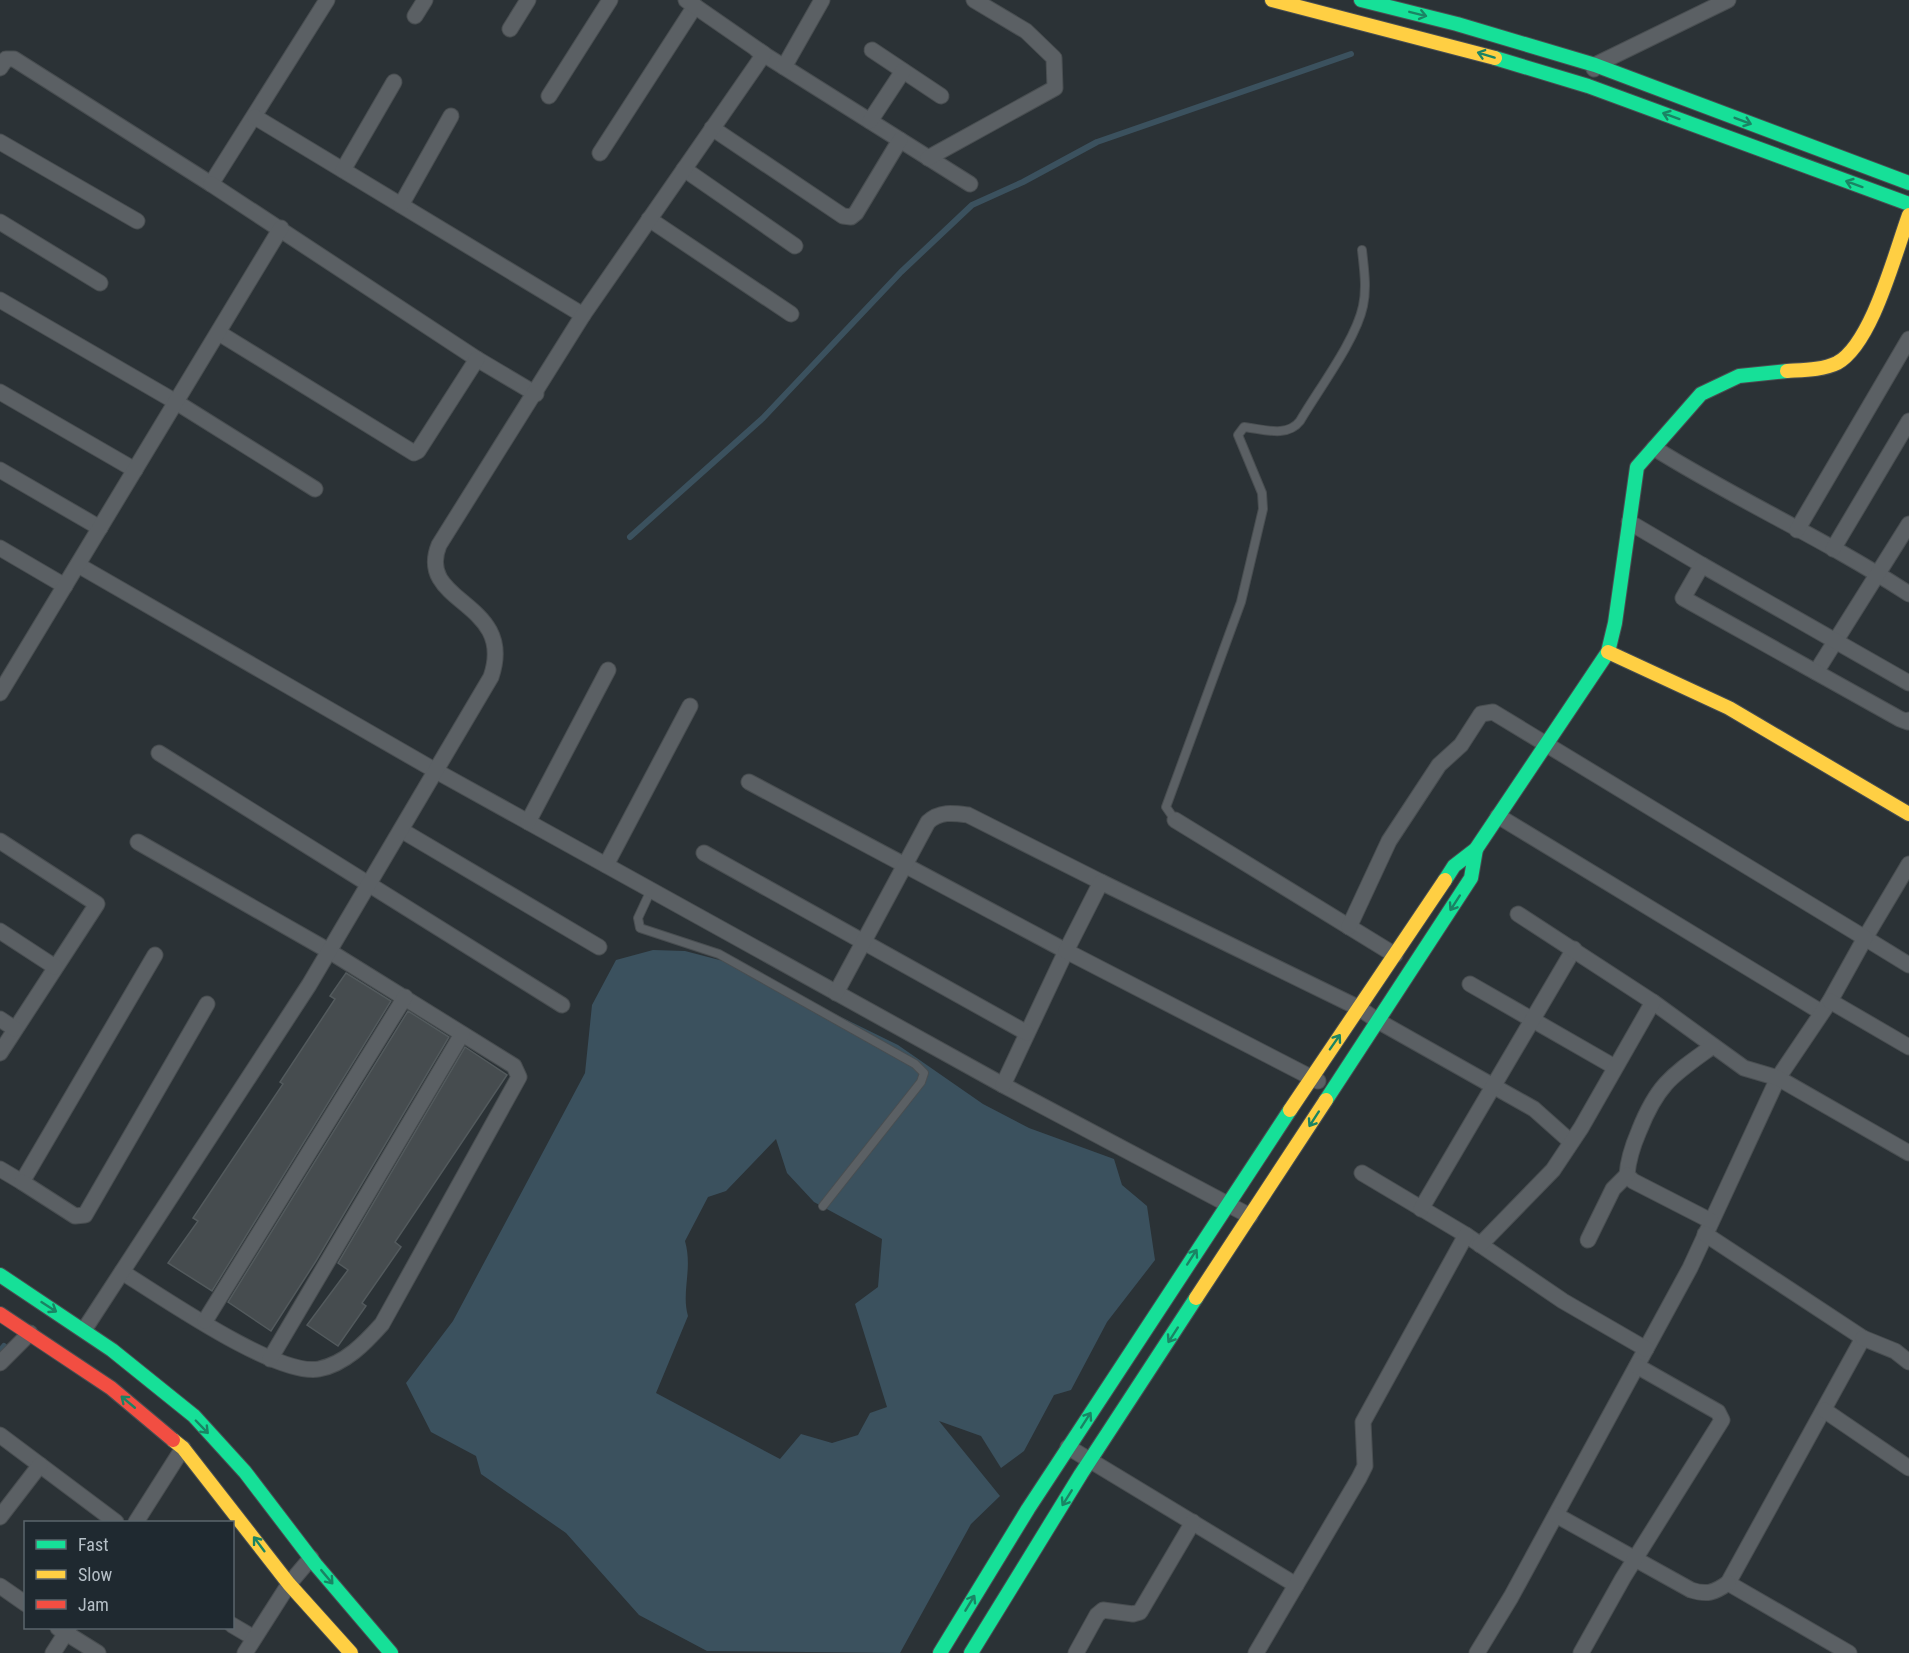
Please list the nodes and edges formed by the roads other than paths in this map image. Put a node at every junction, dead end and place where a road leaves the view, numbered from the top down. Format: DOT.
graph roads {
  1 [pos="327,0"];
  2 [pos="425,0"];
  3 [pos="528,0"];
  4 [pos="610,0"];
  5 [pos="822,0"];
  6 [pos="974,0"];
  7 [pos="1272,0"];
  8 [pos="1361,0"];
  9 [pos="1726,1"];
  10 [pos="690,3"];
  11 [pos="415,16"];
  12 [pos="510,29"];
  13 [pos="754,48"];
  14 [pos="872,50"];
  15 [pos="1595,65"];
  16 [pos="784,67"];
  17 [pos="0,68"];
  18 [pos="903,71"];
  19 [pos="394,82"];
  20 [pos="1588,86"];
  21 [pos="549,96"];
  22 [pos="941,96"];
  23 [pos="450,116"];
  24 [pos="255,117"];
  25 [pos="870,121"];
  26 [pos="712,128"];
  27 [pos="900,140"];
  28 [pos="0,142"];
  29 [pos="600,153"];
  30 [pos="928,158"];
  31 [pos="684,169"];
  32 [pos="343,170"];
  33 [pos="1909,183"];
  34 [pos="212,184"];
  35 [pos="970,184"];
  36 [pos="1909,204"];
  37 [pos="400,206"];
  38 [pos="1909,215"];
  39 [pos="649,219"];
  40 [pos="137,221"];
  41 [pos="0,222"];
  42 [pos="281,228"];
  43 [pos="795,246"];
  44 [pos="1362,250"];
  45 [pos="100,283"];
  46 [pos="0,300"];
  47 [pos="791,314"];
  48 [pos="583,315"];
  49 [pos="219,333"];
  50 [pos="1909,339"];
  51 [pos="477,359"];
  52 [pos="0,392"];
  53 [pos="536,394"];
  54 [pos="176,402"];
  55 [pos="1909,421"];
  56 [pos="1653,448"];
  57 [pos="0,470"];
  58 [pos="135,470"];
  59 [pos="315,489"];
  60 [pos="1629,522"];
  61 [pos="1909,524"];
  62 [pos="100,528"];
  63 [pos="1797,530"];
  64 [pos="0,548"];
  65 [pos="1833,549"];
  66 [pos="78,564"];
  67 [pos="1702,565"];
  68 [pos="1876,572"];
  69 [pos="65,586"];
  70 [pos="1909,594"];
  71 [pos="1834,641"];
  72 [pos="1608,652"];
  73 [pos="608,670"];
  74 [pos="1816,672"];
  75 [pos="1909,683"];
  76 [pos="0,693"];
  77 [pos="690,706"];
  78 [pos="1909,720"];
  79 [pos="1546,745"];
  80 [pos="159,753"];
  81 [pos="436,771"];
  82 [pos="749,782"];
  83 [pos="1909,814"];
  84 [pos="1498,816"];
  85 [pos="1175,820"];
  86 [pos="528,822"];
  87 [pos="401,830"];
  88 [pos="0,841"];
  89 [pos="138,842"];
  90 [pos="1476,849"];
  91 [pos="704,853"];
  92 [pos="1909,864"];
  93 [pos="606,865"];
  94 [pos="904,866"];
  95 [pos="1101,882"];
  96 [pos="370,883"];
  97 [pos="651,890"];
  98 [pos="1518,914"];
  99 [pos="1349,927"];
  100 [pos="0,931"];
  101 [pos="1864,938"];
  102 [pos="865,942"];
  103 [pos="599,947"];
  104 [pos="1574,949"];
  105 [pos="329,951"];
  106 [pos="1066,951"];
  107 [pos="155,955"];
  108 [pos="1395,955"];
  109 [pos="1909,965"];
  110 [pos="55,967"];
  111 [pos="1470,984"];
  112 [pos="836,993"];
  113 [pos="405,997"];
  114 [pos="1653,1002"];
  115 [pos="207,1004"];
  116 [pos="562,1005"];
  117 [pos="1826,1006"];
  118 [pos="1359,1008"];
  119 [pos="0,1019"];
  120 [pos="1378,1021"];
  121 [pos="1533,1021"];
  122 [pos="15,1029"];
  123 [pos="1027,1033"];
  124 [pos="462,1034"];
  125 [pos="1713,1046"];
  126 [pos="1909,1047"];
  127 [pos="0,1053"];
  128 [pos="1613,1066"];
  129 [pos="1311,1076"];
  130 [pos="1778,1078"];
  131 [pos="1003,1085"];
  132 [pos="1494,1087"];
  133 [pos="1333,1090"];
  134 [pos="1571,1142"];
  135 [pos="1909,1152"];
  136 [pos="0,1168"];
  137 [pos="1362,1173"];
  138 [pos="1627,1175"];
  139 [pos="22,1182"];
  140 [pos="1228,1202"];
  141 [pos="823,1206"];
  142 [pos="1421,1209"];
  143 [pos="1250,1216"];
  144 [pos="1708,1228"];
  145 [pos="1466,1235"];
  146 [pos="1588,1240"];
  147 [pos="1480,1245"];
  148 [pos="122,1272"];
  149 [pos="0,1275"];
  150 [pos="0,1314"];
  151 [pos="205,1322"];
  152 [pos="84,1329"];
  153 [pos="30,1333"];
  154 [pos="1863,1338"];
  155 [pos="1646,1349"];
  156 [pos="270,1359"];
  157 [pos="1909,1362"];
  158 [pos="0,1363"];
  159 [pos="1637,1366"];
  160 [pos="1824,1410"];
  161 [pos="0,1435"];
  162 [pos="1068,1447"];
  163 [pos="183,1448"];
  164 [pos="1091,1460"];
  165 [pos="1908,1464"];
  166 [pos="40,1465"];
  167 [pos="1556,1515"];
  168 [pos="0,1517"];
  169 [pos="115,1521"];
  170 [pos="137,1521"];
  171 [pos="1193,1522"];
  172 [pos="311,1558"];
  173 [pos="1636,1558"];
  174 [pos="1728,1583"];
  175 [pos="289,1584"];
  176 [pos="1296,1585"];
  177 [pos="0,1586"];
  178 [pos="24,1603"];
  179 [pos="234,1626"];
  180 [pos="64,1629"];
  181 [pos="254,1638"];
  182 [pos="53,1653"];
  183 [pos="98,1653"];
  184 [pos="245,1653"];
  185 [pos="351,1653"];
  186 [pos="392,1653"];
  187 [pos="940,1653"];
  188 [pos="971,1653"];
  189 [pos="1076,1653"];
  190 [pos="1256,1653"];
  191 [pos="1477,1653"];
  192 [pos="1581,1653"];
  193 [pos="1849,1653"];
  1 -- 24 [label="street"];
  2 -- 11 [label="street"];
  3 -- 12 [label="street"];
  4 -- 21 [label="street"];
  5 -- 16 [label="street"];
  6 -- 30 [label="street"];
  20 -- 7 [label="street, one-way"];
  8 -- 15 [label="street, one-way"];
  9 -- 15 [label="street"];
  10 -- 13 [label="street"];
  10 -- 29 [label="street"];
  13 -- 16 [label="street"];
  13 -- 26 [label="street"];
  14 -- 18 [label="street"];
  15 -- 20 [label="street"];
  15 -- 33 [label="street, one-way"];
  16 -- 25 [label="street"];
  17 -- 34 [label="street"];
  18 -- 22 [label="street"];
  18 -- 25 [label="street"];
  19 -- 32 [label="street"];
  36 -- 20 [label="street, one-way"];
  23 -- 37 [label="street"];
  24 -- 32 [label="street"];
  24 -- 34 [label="street"];
  25 -- 27 [label="street"];
  26 -- 27 [label="street"];
  26 -- 31 [label="street"];
  27 -- 30 [label="street"];
  28 -- 40 [label="street"];
  30 -- 35 [label="street"];
  31 -- 39 [label="street"];
  31 -- 43 [label="street"];
  32 -- 37 [label="street"];
  34 -- 42 [label="street"];
  37 -- 48 [label="street"];
  38 -- 56 [label="street"];
  39 -- 47 [label="street"];
  39 -- 48 [label="street"];
  41 -- 45 [label="street"];
  42 -- 49 [label="street"];
  42 -- 51 [label="street"];
  44 -- 85 [label="lane"];
  46 -- 54 [label="street"];
  48 -- 53 [label="street"];
  49 -- 51 [label="street"];
  49 -- 54 [label="street"];
  50 -- 63 [label="street"];
  51 -- 53 [label="street"];
  52 -- 58 [label="street"];
  53 -- 81 [label="street"];
  54 -- 58 [label="street"];
  54 -- 59 [label="street"];
  55 -- 65 [label="street"];
  56 -- 60 [label="street"];
  56 -- 63 [label="street"];
  57 -- 62 [label="street"];
  58 -- 62 [label="street"];
  60 -- 67 [label="street"];
  60 -- 72 [label="street"];
  61 -- 68 [label="street"];
  62 -- 66 [label="street"];
  63 -- 65 [label="street"];
  64 -- 69 [label="street"];
  65 -- 68 [label="street"];
  66 -- 69 [label="street"];
  66 -- 81 [label="street"];
  67 -- 71 [label="street"];
  67 -- 74 [label="street"];
  68 -- 70 [label="street"];
  68 -- 71 [label="street"];
  69 -- 76 [label="street"];
  71 -- 74 [label="street"];
  71 -- 75 [label="street"];
  72 -- 79 [label="street"];
  72 -- 83 [label="street"];
  73 -- 86 [label="street"];
  74 -- 78 [label="street"];
  77 -- 93 [label="street"];
  79 -- 84 [label="street"];
  79 -- 99 [label="street"];
  79 -- 101 [label="street"];
  80 -- 96 [label="street"];
  81 -- 86 [label="street"];
  81 -- 87 [label="street"];
  82 -- 94 [label="street"];
  84 -- 90 [label="street"];
  84 -- 117 [label="street"];
  85 -- 99 [label="street"];
  86 -- 93 [label="street"];
  87 -- 96 [label="street"];
  87 -- 103 [label="street"];
  88 -- 110 [label="street"];
  89 -- 105 [label="street"];
  90 -- 108 [label="street"];
  90 -- 120 [label="street, one-way"];
  91 -- 102 [label="street"];
  92 -- 101 [label="street"];
  93 -- 97 [label="street"];
  94 -- 95 [label="street"];
  94 -- 102 [label="street"];
  94 -- 106 [label="street"];
  95 -- 106 [label="street"];
  95 -- 118 [label="street"];
  96 -- 105 [label="street"];
  96 -- 116 [label="street"];
  97 -- 112 [label="street"];
  97 -- 141 [label="lane"];
  98 -- 104 [label="street"];
  99 -- 108 [label="street"];
  100 -- 110 [label="street"];
  101 -- 109 [label="street"];
  101 -- 117 [label="street"];
  102 -- 112 [label="street"];
  102 -- 123 [label="street"];
  104 -- 114 [label="street"];
  104 -- 121 [label="street"];
  105 -- 113 [label="street"];
  105 -- 148 [label="street"];
  106 -- 123 [label="street"];
  106 -- 129 [label="street"];
  107 -- 139 [label="street"];
  108 -- 118 [label="street"];
  110 -- 122 [label="street"];
  111 -- 121 [label="street"];
  112 -- 131 [label="street"];
  113 -- 124 [label="street"];
  113 -- 151 [label="street"];
  114 -- 125 [label="street"];
  114 -- 128 [label="street"];
  115 -- 139 [label="street"];
  117 -- 126 [label="street"];
  117 -- 130 [label="street"];
  118 -- 120 [label="street"];
  129 -- 118 [label="street, one-way"];
  119 -- 122 [label="street"];
  120 -- 132 [label="street"];
  120 -- 133 [label="street"];
  121 -- 128 [label="street"];
  121 -- 132 [label="street"];
  122 -- 127 [label="street"];
  123 -- 131 [label="street"];
  124 -- 156 [label="street"];
  124 -- 156 [label="street"];
  125 -- 130 [label="street"];
  125 -- 138 [label="street"];
  128 -- 134 [label="street"];
  129 -- 133 [label="street"];
  129 -- 140 [label="street"];
  130 -- 135 [label="street"];
  130 -- 144 [label="street"];
  131 -- 140 [label="street"];
  132 -- 134 [label="street"];
  132 -- 142 [label="street"];
  133 -- 143 [label="street, one-way"];
  134 -- 147 [label="street"];
  136 -- 139 [label="street"];
  137 -- 142 [label="street"];
  138 -- 144 [label="street"];
  138 -- 146 [label="street"];
  140 -- 143 [label="street"];
  162 -- 140 [label="street, one-way"];
  142 -- 145 [label="street"];
  143 -- 164 [label="street, one-way"];
  144 -- 154 [label="street"];
  144 -- 155 [label="street"];
  145 -- 147 [label="street"];
  145 -- 176 [label="street"];
  147 -- 155 [label="street"];
  148 -- 151 [label="street"];
  148 -- 152 [label="street"];
  149 -- 152 [label="street, one-way"];
  150 -- 153 [label="street"];
  151 -- 156 [label="street"];
  152 -- 172 [label="street, one-way"];
  153 -- 158 [label="street"];
  163 -- 153 [label="street, one-way"];
  154 -- 157 [label="street"];
  154 -- 160 [label="street"];
  155 -- 159 [label="street"];
  159 -- 167 [label="street"];
  159 -- 173 [label="street"];
  160 -- 165 [label="street"];
  160 -- 174 [label="street"];
  161 -- 166 [label="street"];
  162 -- 164 [label="street"];
  187 -- 162 [label="street, one-way"];
  163 -- 170 [label="street"];
  175 -- 163 [label="street, one-way"];
  164 -- 171 [label="street"];
  164 -- 188 [label="street, one-way"];
  166 -- 168 [label="street"];
  166 -- 169 [label="street"];
  167 -- 173 [label="street"];
  167 -- 191 [label="street"];
  171 -- 176 [label="street"];
  171 -- 189 [label="street"];
  172 -- 175 [label="street"];
  172 -- 186 [label="street, one-way"];
  173 -- 174 [label="street"];
  173 -- 192 [label="street"];
  174 -- 193 [label="street"];
  175 -- 181 [label="street"];
  175 -- 185 [label="street"];
  176 -- 190 [label="street"];
  177 -- 178 [label="street"];
  179 -- 181 [label="street"];
  180 -- 182 [label="street"];
  180 -- 183 [label="street"];
  181 -- 184 [label="street"];
}
